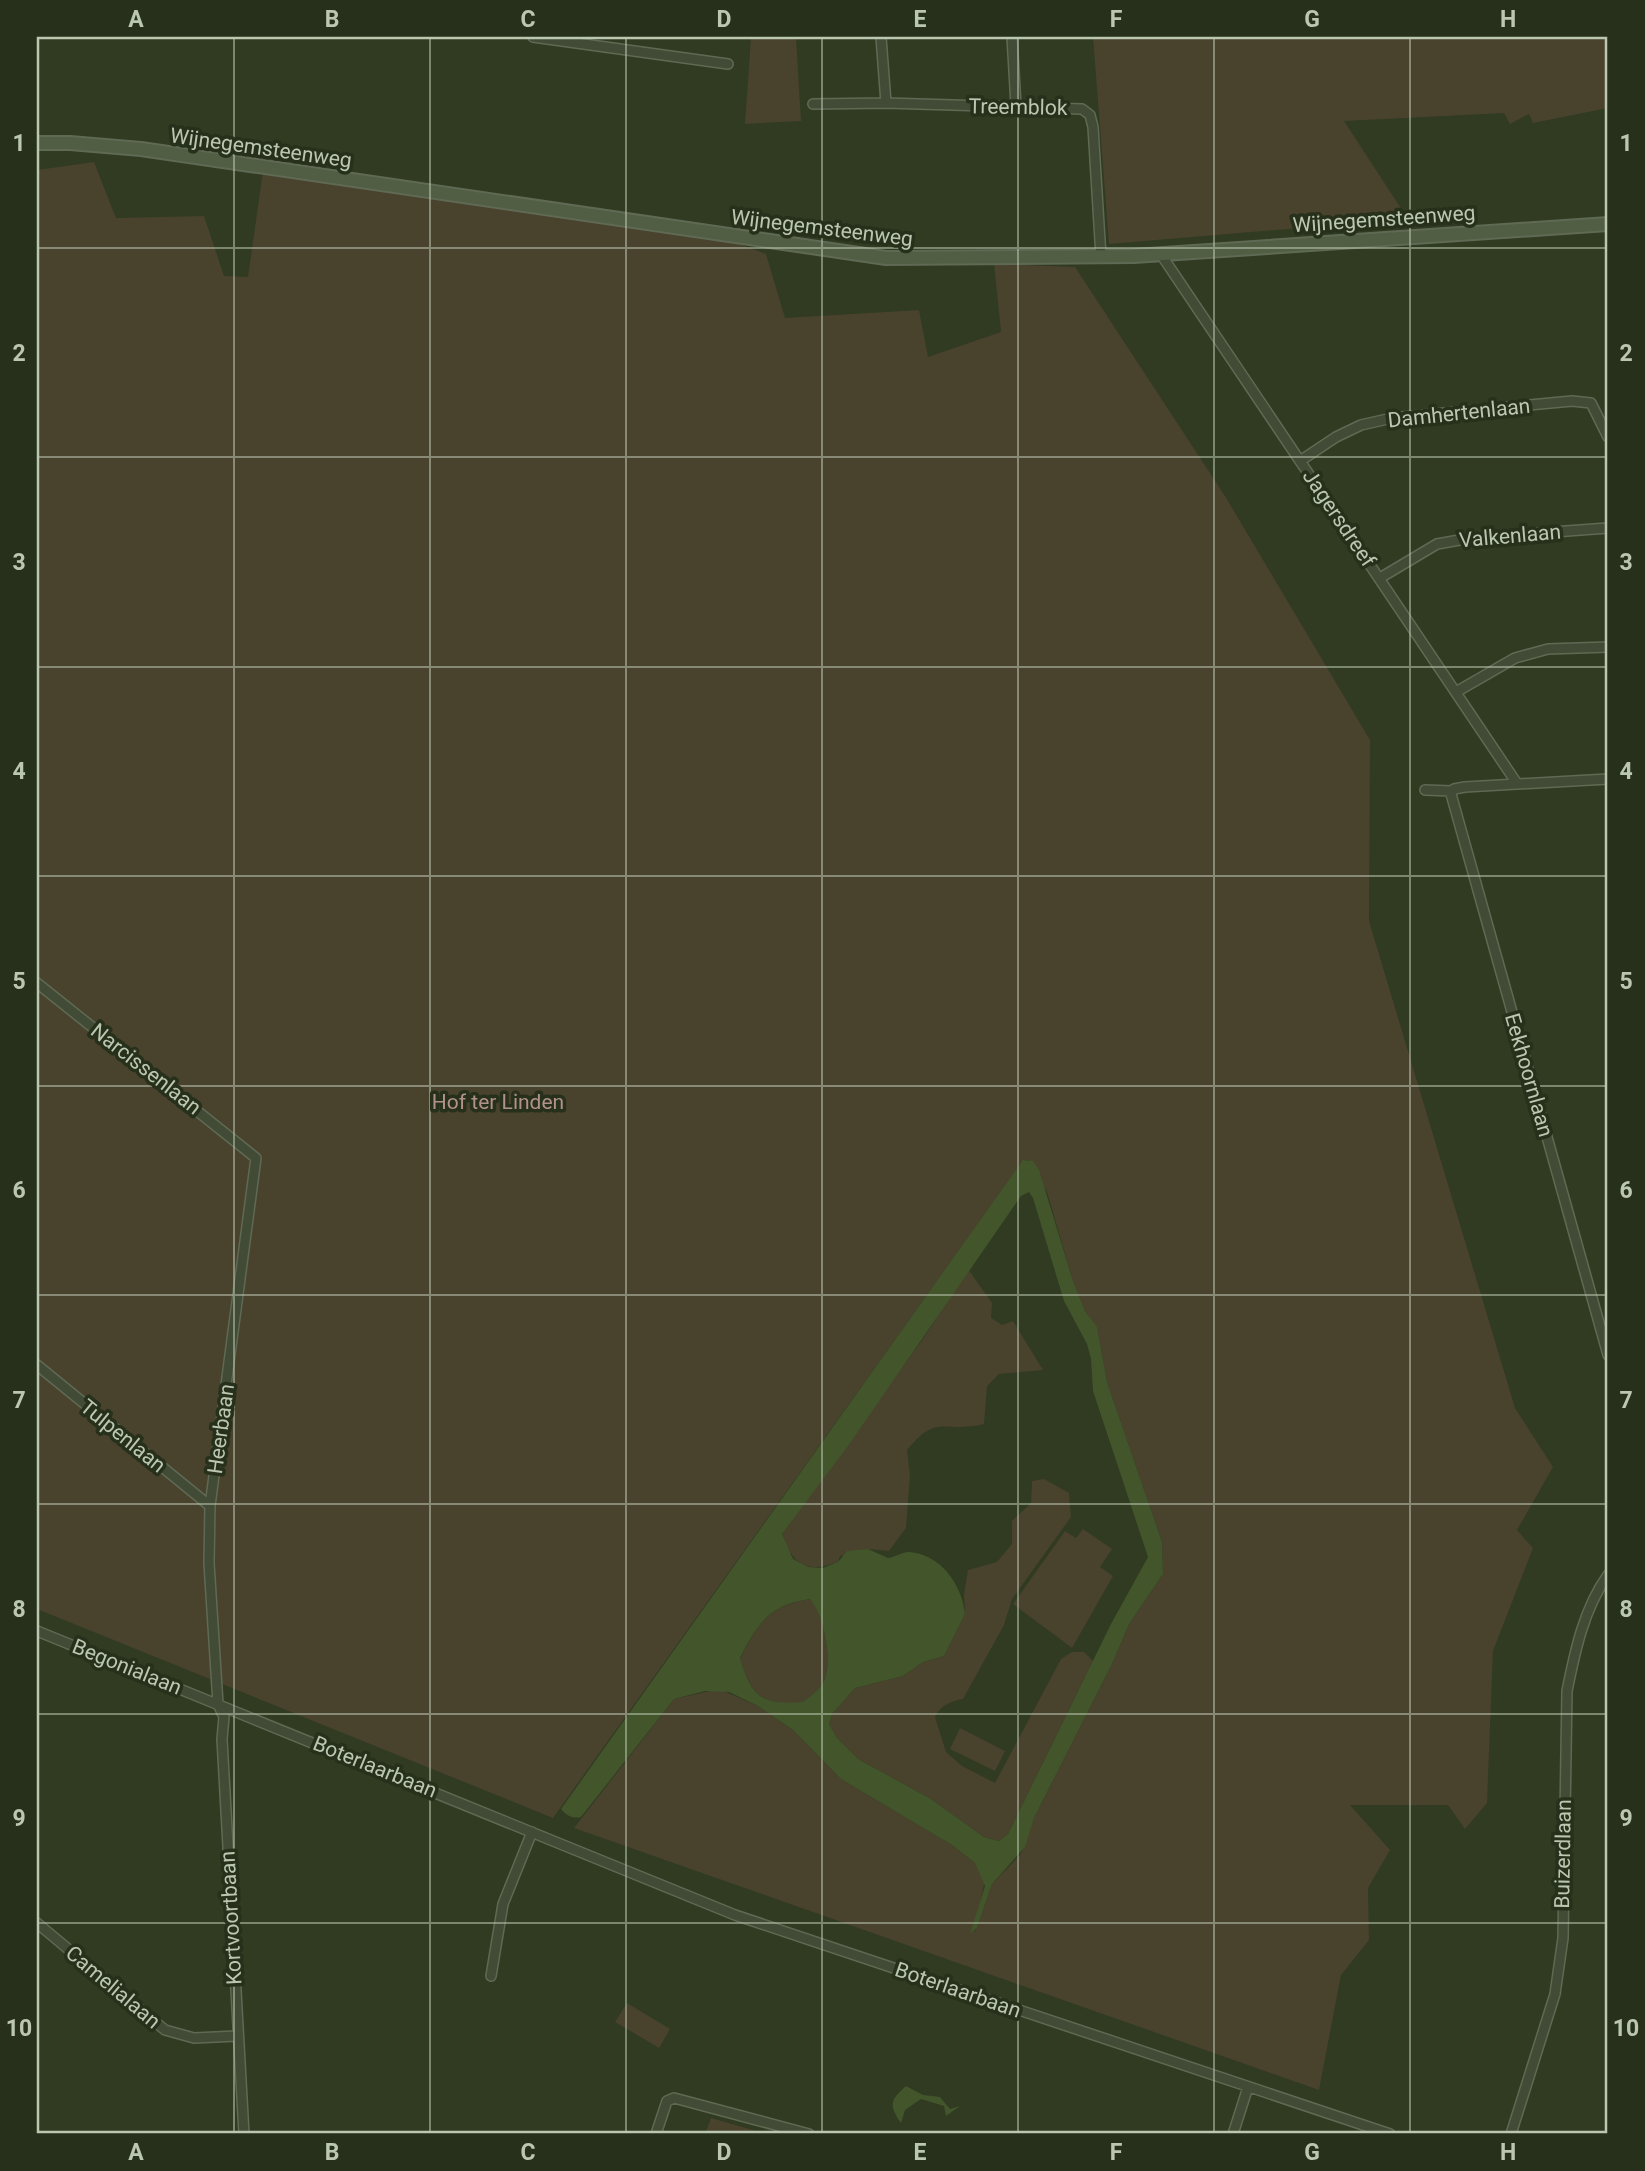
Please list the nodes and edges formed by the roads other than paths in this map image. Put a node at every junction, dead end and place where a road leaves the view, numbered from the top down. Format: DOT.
graph roads {
  1 [pos="533,37"];
  2 [pos="881,37"];
  3 [pos="1012,37"];
  4 [pos="728,64"];
  5 [pos="886,103"];
  6 [pos="813,104"];
  7 [pos="1016,106"];
  8 [pos="37,143"];
  9 [pos="1608,224"];
  10 [pos="1160,253"];
  11 [pos="1101,257"];
  12 [pos="1608,437"];
  13 [pos="1300,461"];
  14 [pos="1608,527"];
  15 [pos="1380,578"];
  16 [pos="1608,647"];
  17 [pos="1456,692"];
  18 [pos="1608,780"];
  19 [pos="1516,782"];
  20 [pos="1425,790"];
  21 [pos="1451,792"];
  22 [pos="37,983"];
  23 [pos="255,1156"];
  24 [pos="1608,1355"];
  25 [pos="37,1365"];
  26 [pos="210,1506"];
  27 [pos="1608,1575"];
  28 [pos="37,1631"];
  29 [pos="218,1704"];
  30 [pos="532,1832"];
  31 [pos="37,1923"];
  32 [pos="491,1976"];
  33 [pos="237,2036"];
  34 [pos="1248,2087"];
  35 [pos="244,2134"];
  36 [pos="656,2134"];
  37 [pos="809,2134"];
  38 [pos="1233,2134"];
  39 [pos="1390,2134"];
  40 [pos="1511,2134"];
  1 -- 4 [label="street"];
  2 -- 5 [label="street"];
  3 -- 7 [label="street"];
  5 -- 6 [label="street, Treemblok"];
  5 -- 7 [label="street, Treemblok"];
  7 -- 11 [label="street, Treemblok"];
  8 -- 11 [label="street, Wijnegemsteenweg"];
  9 -- 10 [label="street, Wijnegemsteenweg"];
  10 -- 11 [label="street, Wijnegemsteenweg"];
  10 -- 13 [label="street, Jagersdreef"];
  12 -- 13 [label="street, Damhertenlaan"];
  13 -- 15 [label="street, Jagersdreef"];
  14 -- 15 [label="street, Valkenlaan"];
  15 -- 17 [label="street, Jagersdreef"];
  16 -- 17 [label="street"];
  17 -- 19 [label="street, Jagersdreef"];
  18 -- 19 [label="street"];
  19 -- 21 [label="street"];
  20 -- 21 [label="street"];
  21 -- 24 [label="street, Eekhoornlaan"];
  22 -- 23 [label="street, Narcissenlaan"];
  23 -- 26 [label="street, Heerbaan"];
  25 -- 26 [label="street, Tulpenlaan"];
  26 -- 29 [label="street, Heerbaan"];
  27 -- 40 [label="street, Buizerdlaan"];
  28 -- 29 [label="street, Begonialaan"];
  29 -- 30 [label="street, Boterlaarbaan"];
  29 -- 33 [label="street, Kortvoortbaan"];
  30 -- 32 [label="street"];
  30 -- 34 [label="street, Boterlaarbaan"];
  31 -- 33 [label="street, Camelialaan"];
  33 -- 35 [label="street, Kortvoortbaan"];
  34 -- 38 [label="street"];
  34 -- 39 [label="street, Boterlaarbaan"];
  36 -- 37 [label="street"];
}
